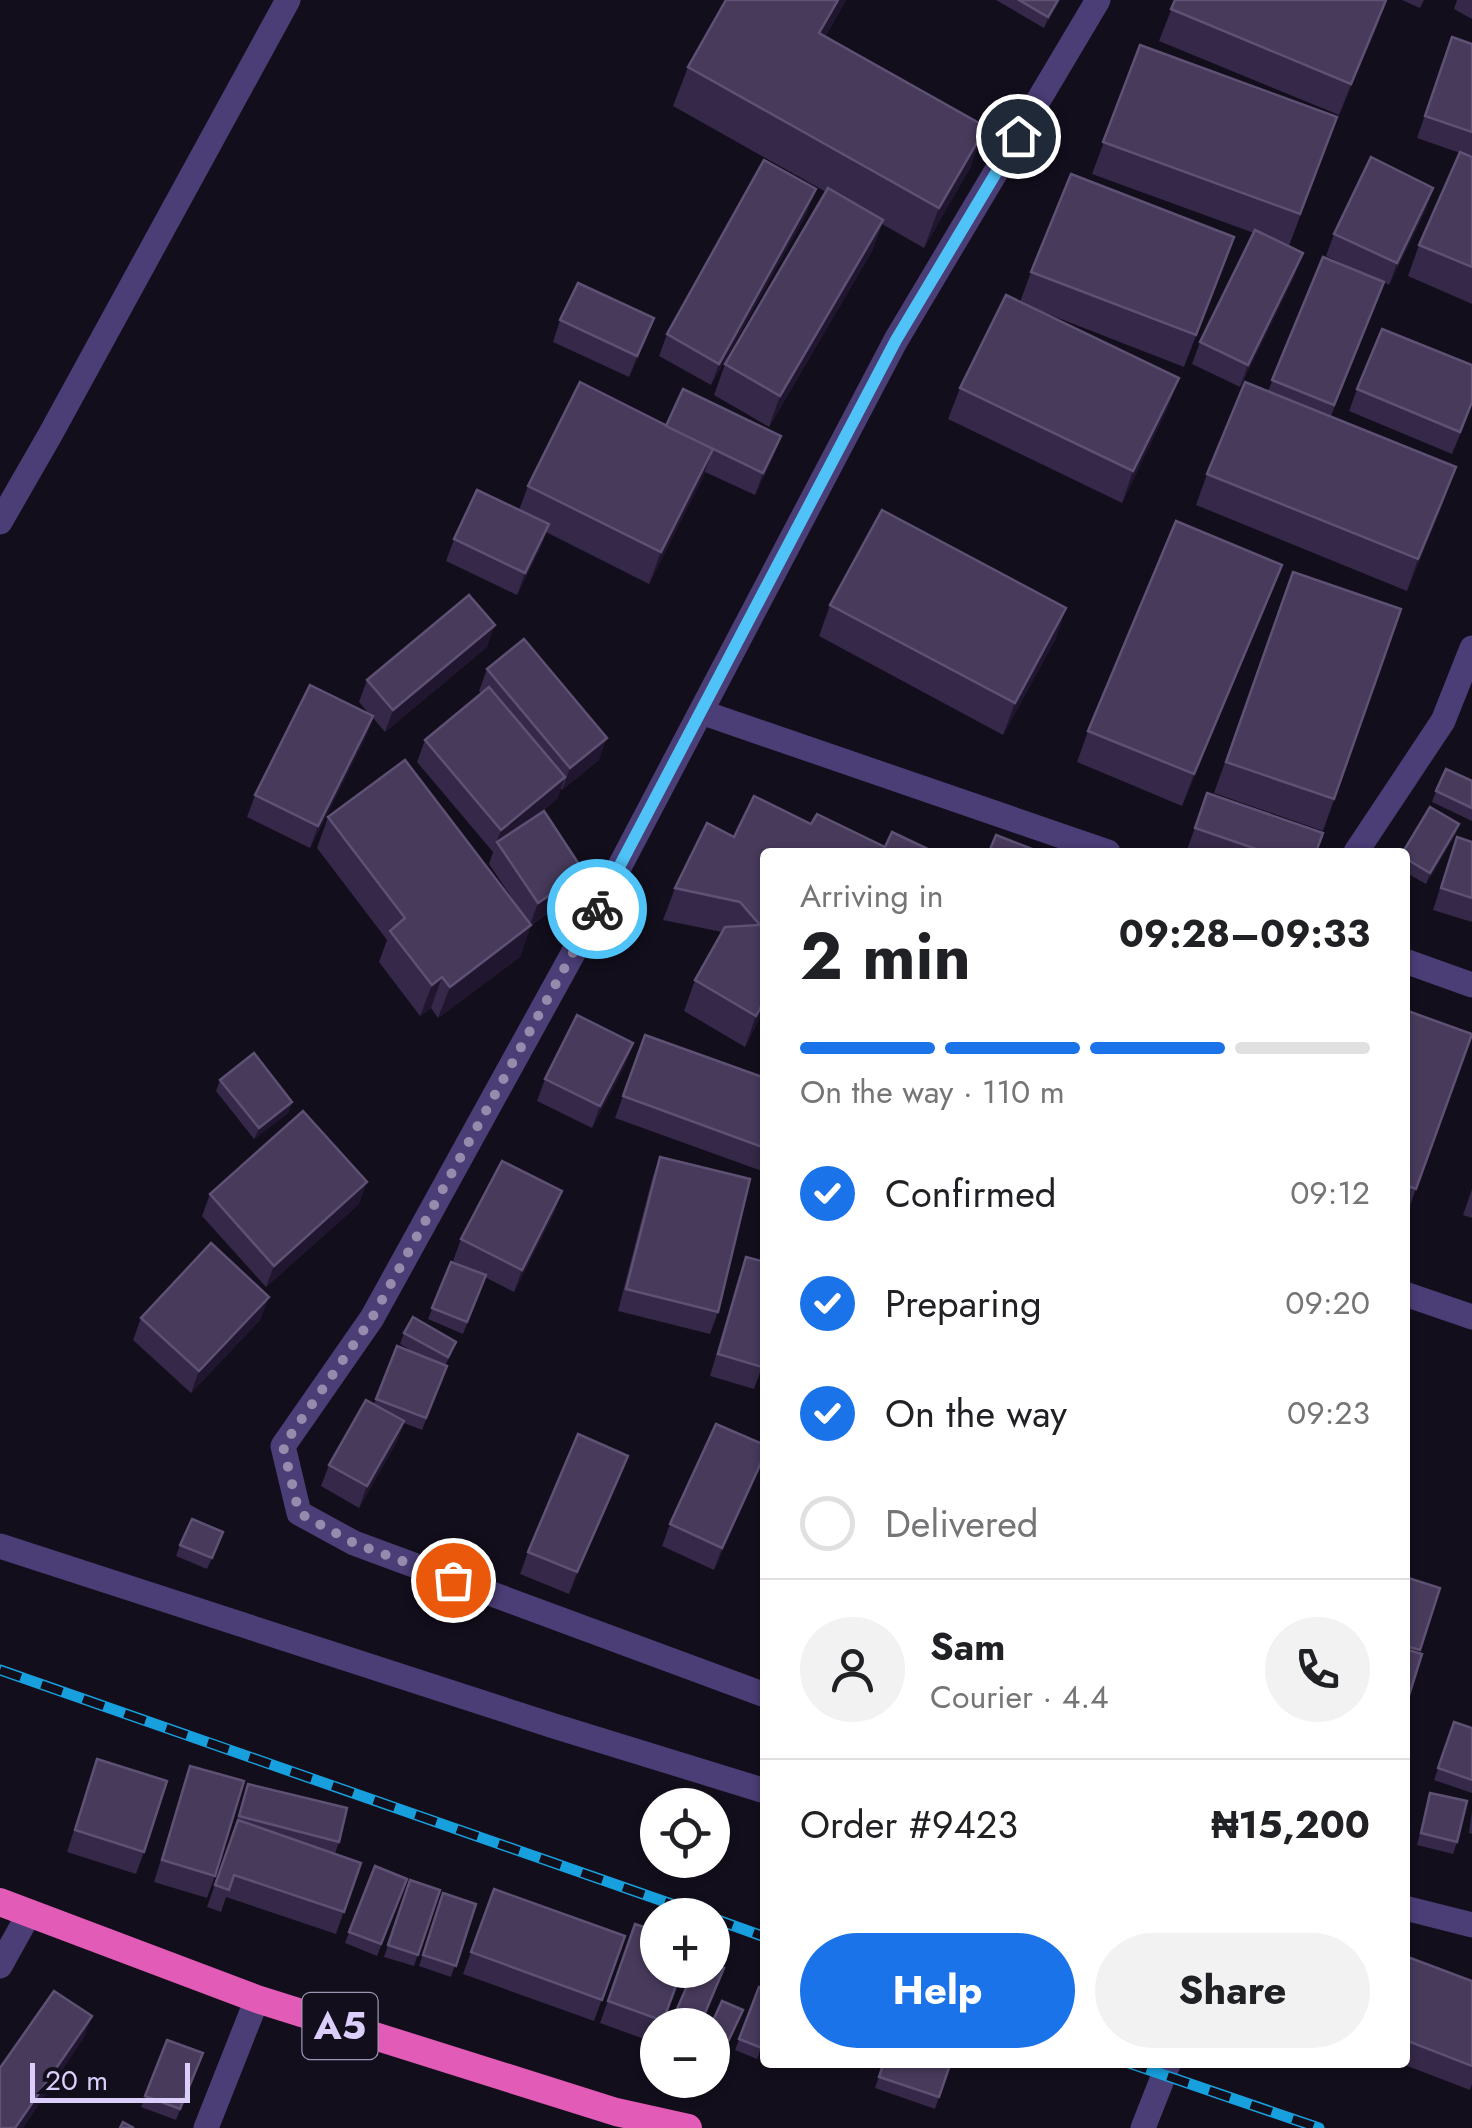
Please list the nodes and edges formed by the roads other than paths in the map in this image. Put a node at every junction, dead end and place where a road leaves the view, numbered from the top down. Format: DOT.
graph roads {
  1 [pos="288,0"];
  2 [pos="1098,0"];
  3 [pos="8,489"];
  4 [pos="0,522"];
  5 [pos="1472,648"];
  6 [pos="701,712"];
  7 [pos="1096,848"];
  8 [pos="1359,848"];
  9 [pos="1410,963"];
  10 [pos="1472,985"];
  11 [pos="1410,1296"];
  12 [pos="1472,1317"];
  13 [pos="0,1546"];
  14 [pos="760,1693"];
  15 [pos="760,1789"];
  16 [pos="0,1902"];
  17 [pos="1410,1909"];
  18 [pos="30,1912"];
  19 [pos="1472,1925"];
  20 [pos="0,1966"];
  21 [pos="257,1999"];
  22 [pos="1166,2068"];
  23 [pos="612,2120"];
  24 [pos="206,2128"];
  25 [pos="688,2128"];
  26 [pos="1143,2128"];
  1 -- 3 [label="street"];
  2 -- 6 [label="street"];
  3 -- 4 [label="street"];
  5 -- 8 [label="street"];
  6 -- 7 [label="street"];
  6 -- 14 [label="street"];
  9 -- 10 [label="street"];
  11 -- 12 [label="street"];
  13 -- 15 [label="street"];
  16 -- 18 [label="highway, A5"];
  17 -- 19 [label="street"];
  18 -- 20 [label="street"];
  18 -- 21 [label="highway, A5"];
  21 -- 23 [label="highway, A5"];
  21 -- 24 [label="street"];
  22 -- 26 [label="street"];
  23 -- 25 [label="highway, A5"];
}
